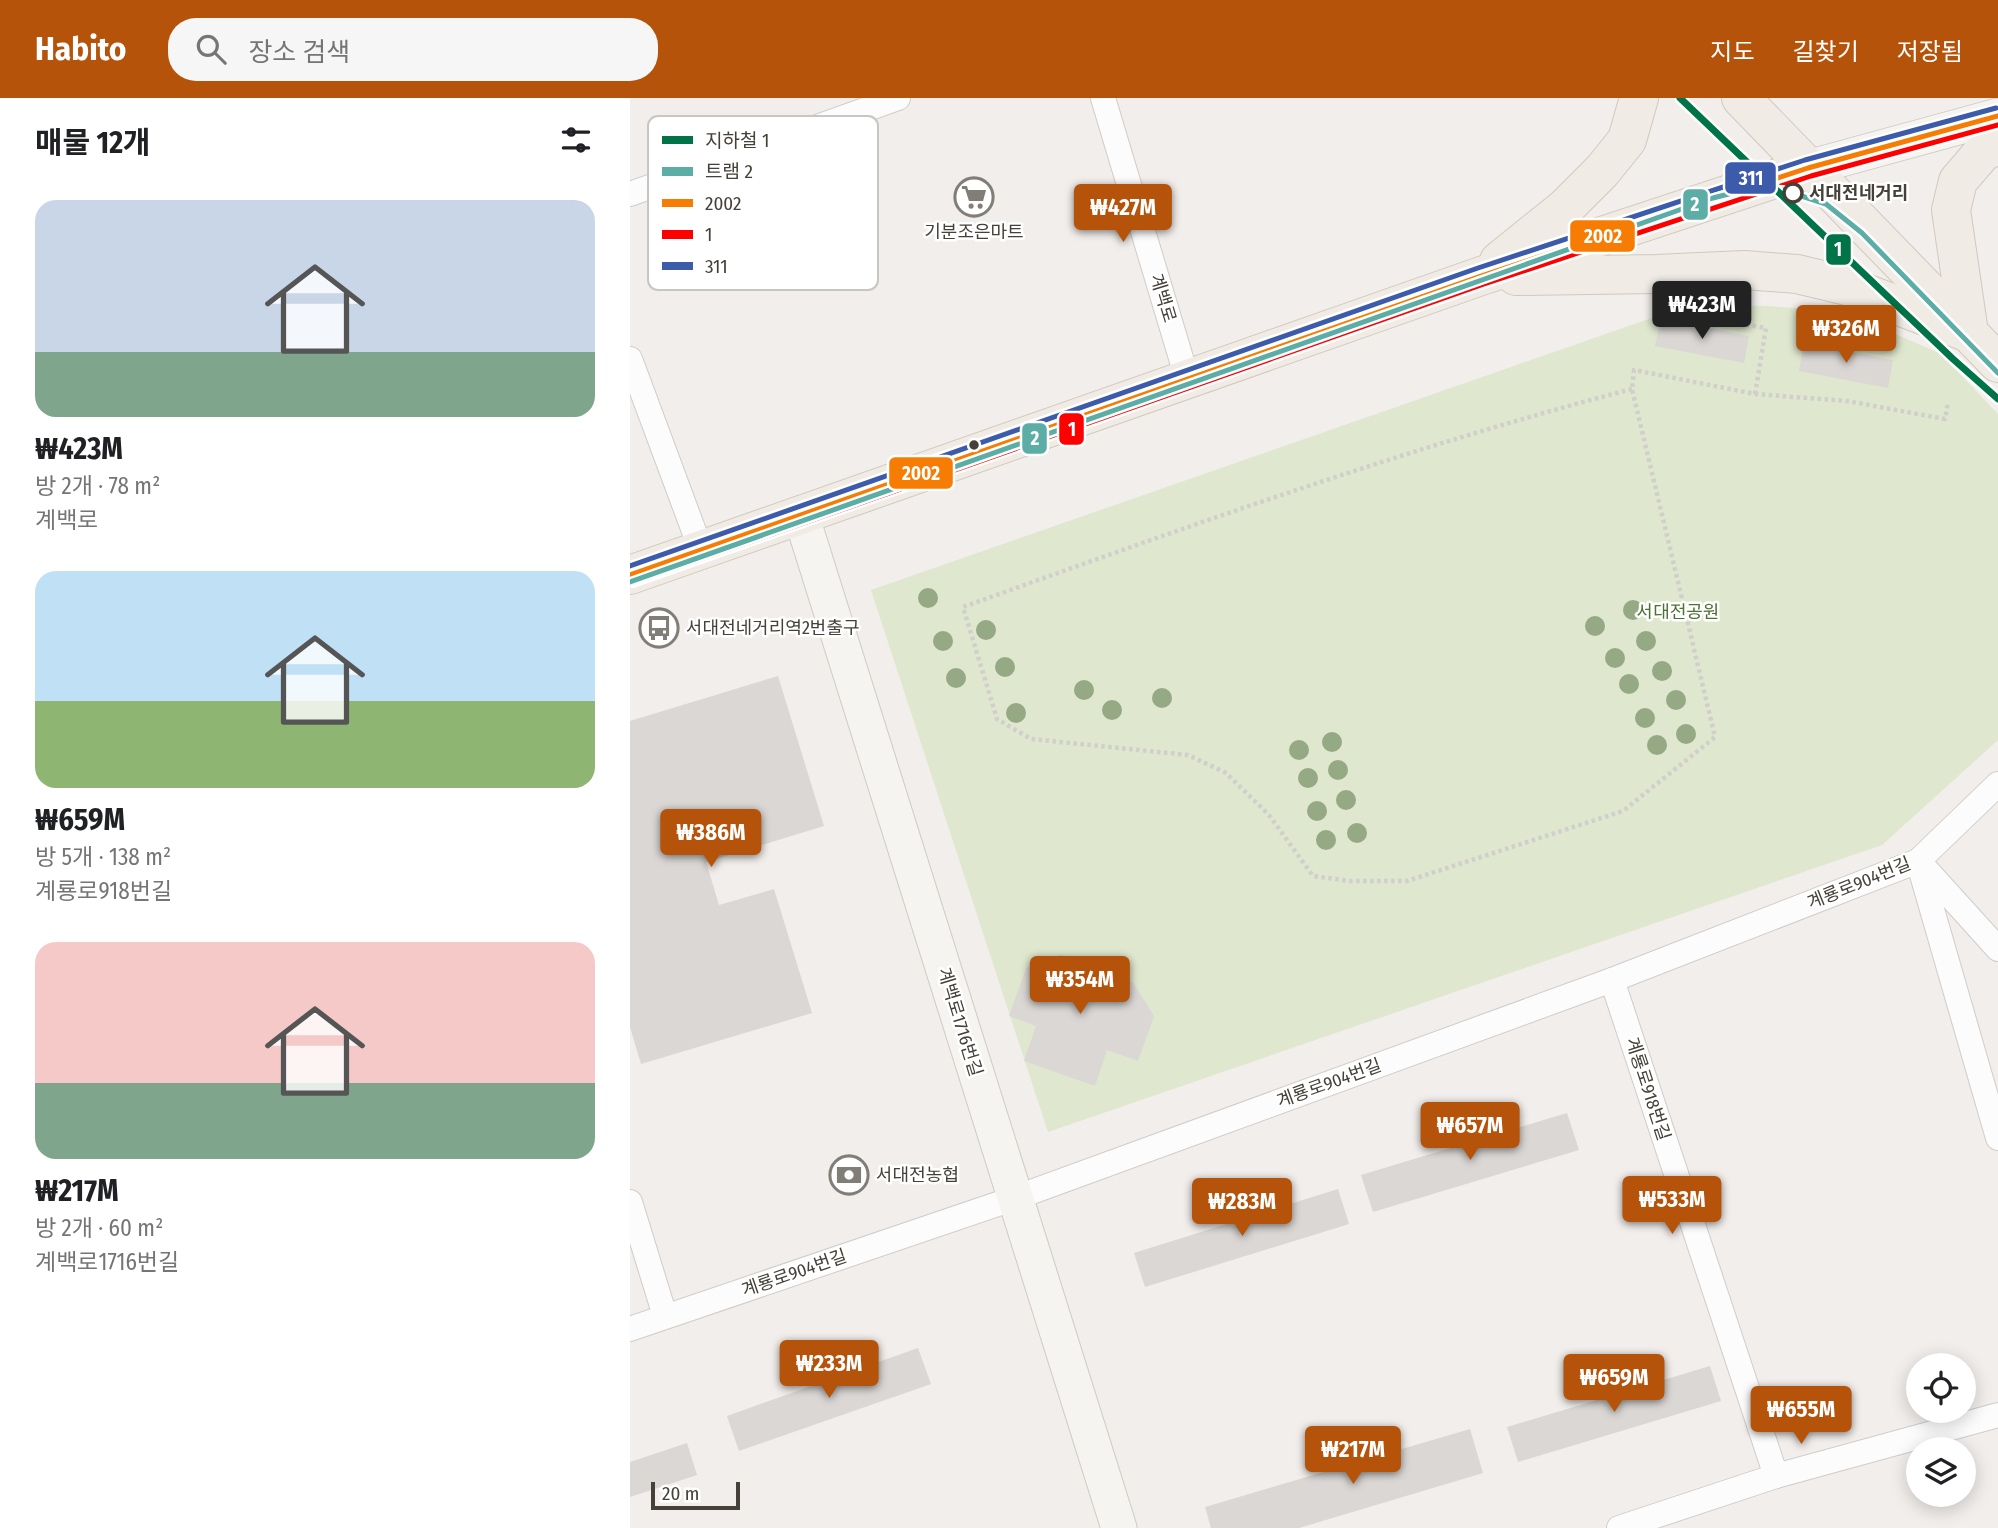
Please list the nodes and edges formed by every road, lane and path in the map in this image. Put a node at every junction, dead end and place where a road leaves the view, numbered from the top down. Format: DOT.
graph roads {
  1 [pos="898,98"];
  2 [pos="1103,98"];
  3 [pos="1639,98"];
  4 [pos="1741,98"];
  5 [pos="848,116"];
  6 [pos="1998,116"];
  7 [pos="1998,144"];
  8 [pos="1808,168"];
  9 [pos="648,188"];
  10 [pos="630,194"];
  11 [pos="1481,276"];
  12 [pos="1644,309"];
  13 [pos="1969,333"];
  14 [pos="630,359"];
  15 [pos="1998,363"];
  16 [pos="1187,378"];
  17 [pos="1632,389"];
  18 [pos="1755,394"];
  19 [pos="1948,402"];
  20 [pos="801,515"];
  21 [pos="701,550"];
  22 [pos="630,575"];
  23 [pos="1998,784"];
  24 [pos="1918,861"];
  25 [pos="1998,949"];
  26 [pos="1612,980"];
  27 [pos="1998,1138"];
  28 [pos="1015,1198"];
  29 [pos="630,1202"];
  30 [pos="666,1317"];
  31 [pos="630,1329"];
  32 [pos="1998,1415"];
  33 [pos="1776,1476"];
  34 [pos="1119,1528"];
  35 [pos="1619,1528"];
  1 -- 5 [label="street"];
  2 -- 16 [label="street, 계백로"];
  3 -- 11 [label="main road"];
  4 -- 8 [label="main road"];
  6 -- 8 [label="main road"];
  7 -- 13 [label="main road"];
  8 -- 11 [label="main road"];
  8 -- 13 [label="main road"];
  9 -- 10 [label="street"];
  11 -- 13 [label="main road"];
  11 -- 16 [label="main road"];
  12 -- 18 [label="path"];
  13 -- 15 [label="main road"];
  14 -- 21 [label="street"];
  16 -- 20 [label="main road"];
  17 -- 17 [label="path"];
  17 -- 18 [label="path"];
  18 -- 19 [label="path"];
  20 -- 21 [label="main road"];
  20 -- 28 [label="main road, 계백로1716번길"];
  21 -- 22 [label="main road"];
  23 -- 24 [label="street, 계룡로904번길"];
  24 -- 25 [label="street"];
  24 -- 26 [label="street, 계룡로904번길"];
  24 -- 27 [label="street"];
  26 -- 28 [label="street, 계룡로904번길"];
  26 -- 33 [label="street, 계룡로918번길"];
  28 -- 30 [label="street, 계룡로904번길"];
  28 -- 34 [label="main road, 계백로1716번길"];
  29 -- 30 [label="street"];
  30 -- 31 [label="street, 계룡로904번길"];
  32 -- 33 [label="street"];
  33 -- 35 [label="street"];
}
